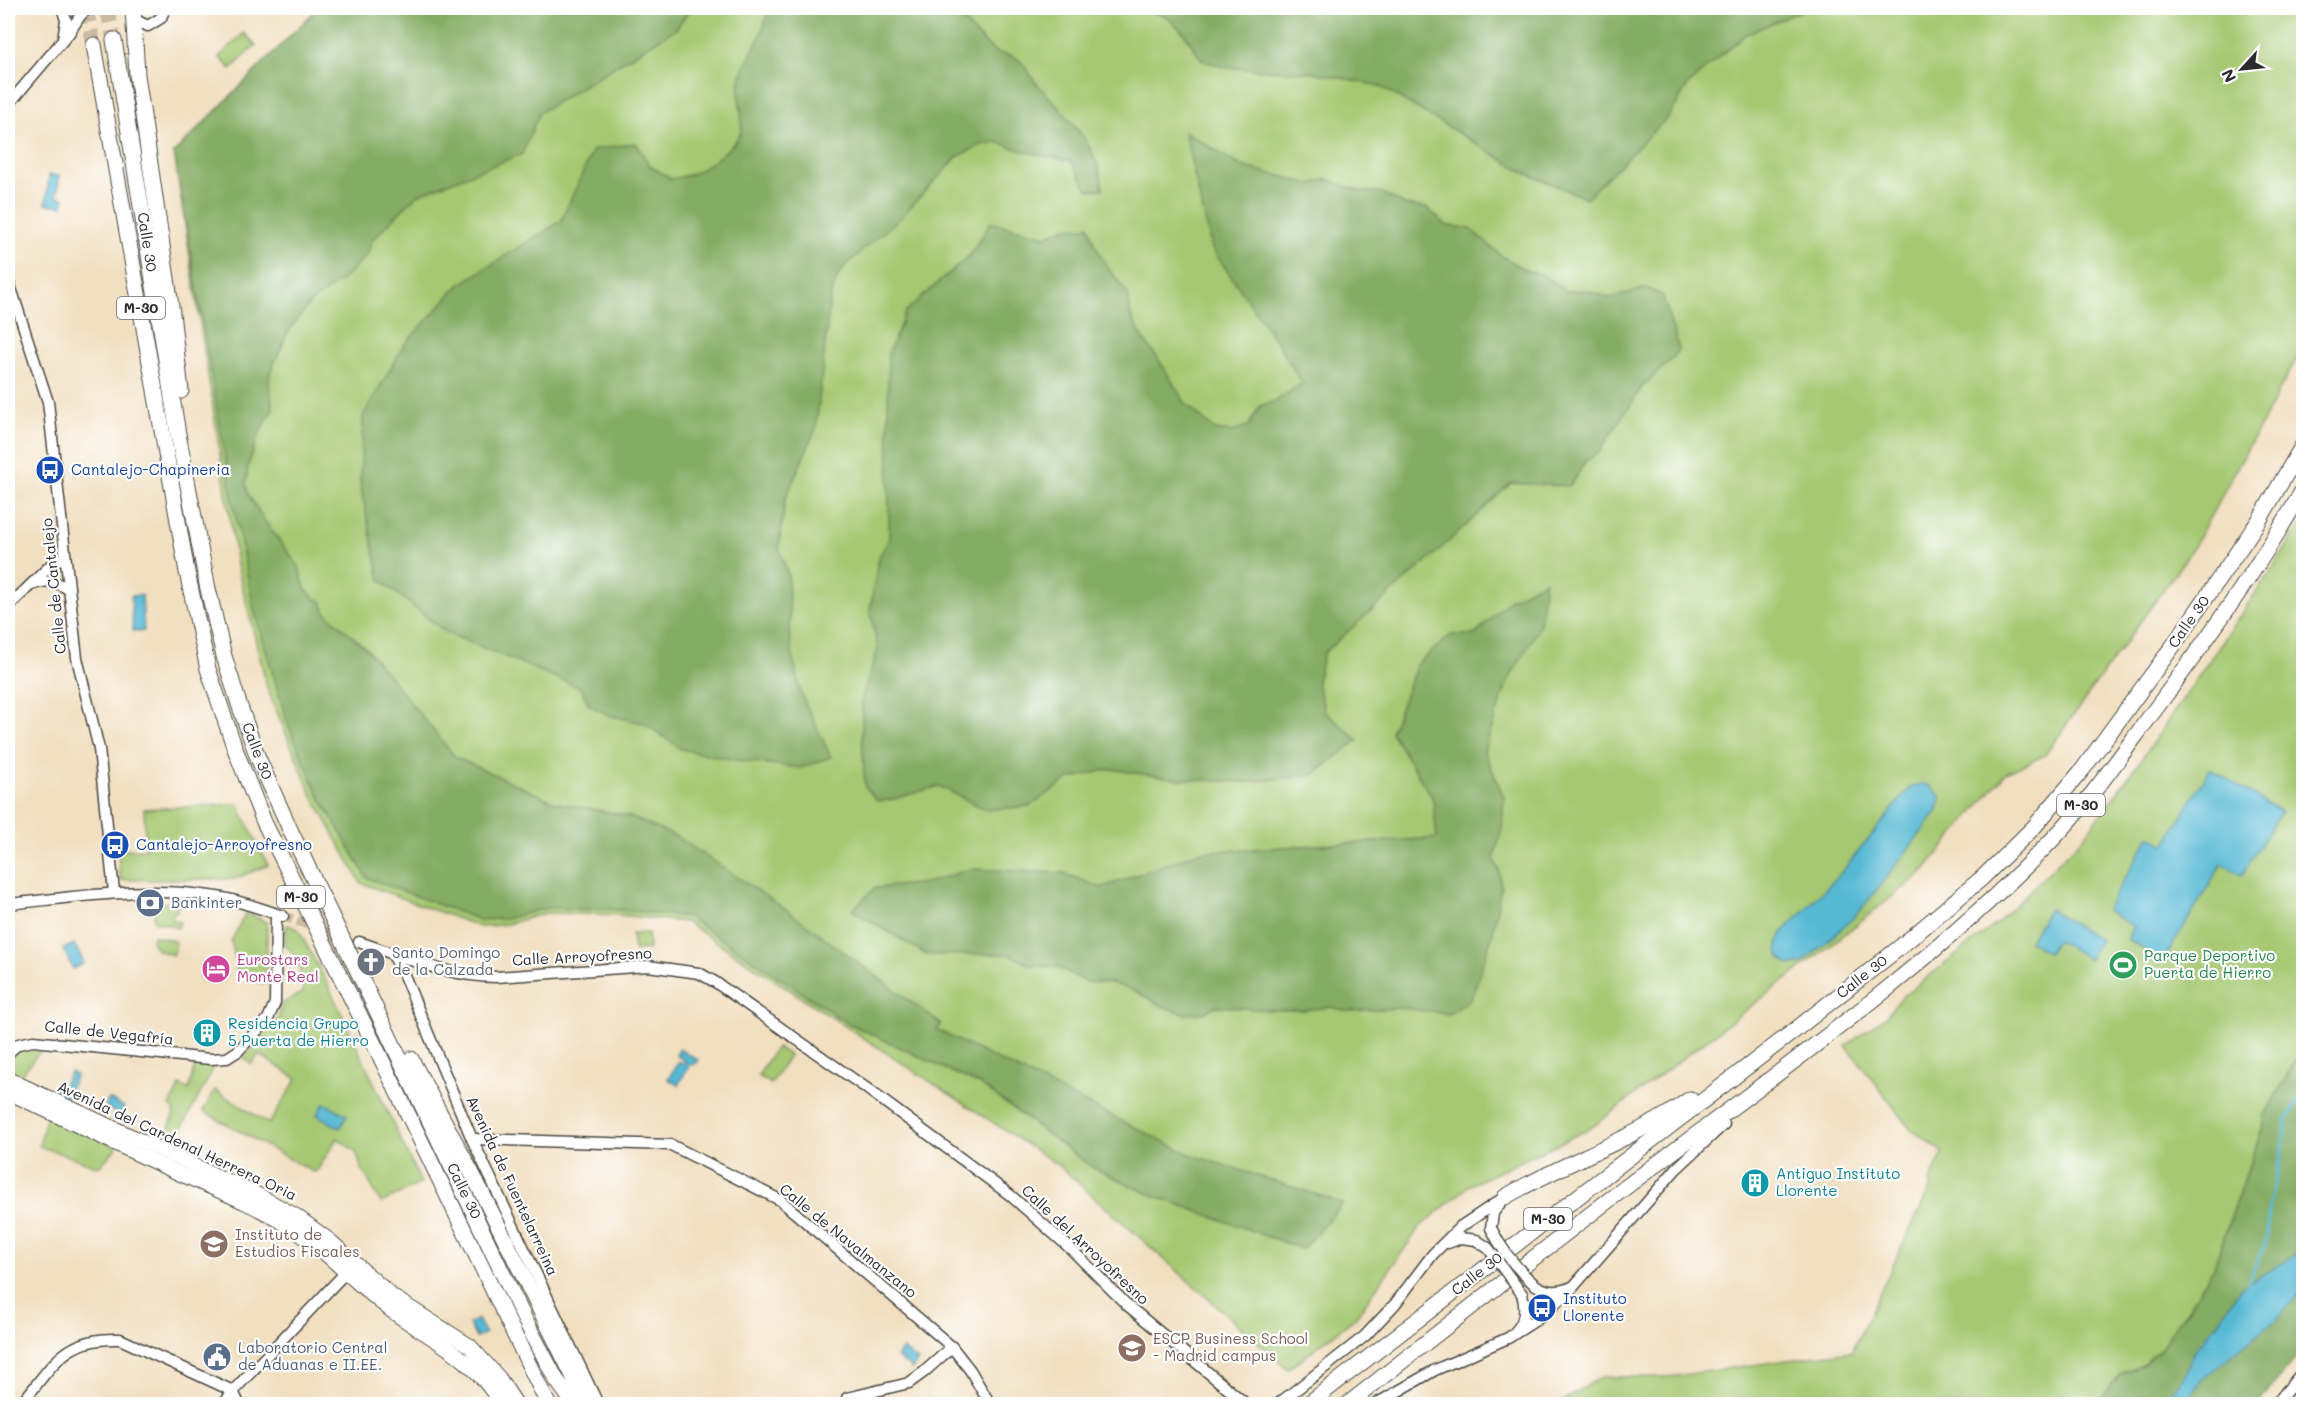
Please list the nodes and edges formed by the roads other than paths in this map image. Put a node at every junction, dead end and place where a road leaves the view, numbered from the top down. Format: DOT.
graph roads {
  1 [pos="62,8"];
  2 [pos="74,8"];
  3 [pos="83,8"];
  4 [pos="88,8"];
  5 [pos="165,8"];
  6 [pos="133,13"];
  7 [pos="114,40"];
  8 [pos="62,42"];
  9 [pos="94,45"];
  10 [pos="8,105"];
  11 [pos="8,279"];
  12 [pos="2304,443"];
  13 [pos="2304,488"];
  14 [pos="2300,499"];
  15 [pos="194,510"];
  16 [pos="65,557"];
  17 [pos="27,587"];
  18 [pos="69,589"];
  19 [pos="8,607"];
  20 [pos="114,892"];
  21 [pos="9,903"];
  22 [pos="343,939"];
  23 [pos="359,942"];
  24 [pos="391,952"];
  25 [pos="408,959"];
  26 [pos="405,978"];
  27 [pos="1790,1034"];
  28 [pos="8,1053"];
  29 [pos="8,1079"];
  30 [pos="8,1092"];
  31 [pos="1751,1094"];
  32 [pos="910,1121"];
  33 [pos="1724,1124"];
  34 [pos="472,1138"];
  35 [pos="1505,1197"];
  36 [pos="1433,1254"];
  37 [pos="347,1271"];
  38 [pos="1574,1286"];
  39 [pos="1508,1338"];
  40 [pos="952,1347"];
  41 [pos="2304,1370"];
  42 [pos="233,1391"];
  43 [pos="847,1398"];
  44 [pos="1237,1401"];
  45 [pos="21,1404"];
  46 [pos="224,1404"];
  47 [pos="239,1404"];
  48 [pos="501,1404"];
  49 [pos="516,1404"];
  50 [pos="548,1404"];
  51 [pos="574,1404"];
  52 [pos="587,1404"];
  53 [pos="598,1404"];
  54 [pos="990,1404"];
  55 [pos="1246,1404"];
  56 [pos="1278,1404"];
  57 [pos="1308,1404"];
  58 [pos="1348,1404"];
  59 [pos="1376,1404"];
  60 [pos="2276,1404"];
  1 -- 8 [label="street"];
  2 -- 3 [label="street"];
  4 -- 8 [label="street"];
  5 -- 6 [label="street"];
  6 -- 15 [label="highway"];
  7 -- 15 [label="highway, Calle 30 / M-30"];
  8 -- 10 [label="street"];
  9 -- 50 [label="highway, Calle 30 / M-30"];
  11 -- 16 [label="street, Calle de Cantalejo"];
  12 -- 27 [label="highway, Calle 30 / M-30"];
  13 -- 14 [label="highway, Calle 30 / M-30"];
  14 -- 31 [label="highway, Calle 30 / M-30"];
  15 -- 22 [label="highway, Calle 30 / M-30"];
  16 -- 17 [label="street"];
  16 -- 18 [label="street, Calle de Cantalejo"];
  17 -- 18 [label="street"];
  17 -- 19 [label="street"];
  18 -- 20 [label="street, Calle de Cantalejo"];
  20 -- 21 [label="street"];
  20 -- 28 [label="street, Calle de Vegafría"];
  22 -- 51 [label="highway, Calle 30 / M-30"];
  22 -- 52 [label="highway"];
  23 -- 24 [label="street, Calle Arroyofresno"];
  24 -- 25 [label="street, Calle Arroyofresno"];
  24 -- 26 [label="street, Avenida de Fuentelarreina"];
  25 -- 26 [label="street"];
  25 -- 32 [label="street, Calle Arroyofresno"];
  26 -- 34 [label="street, Avenida de Fuentelarreina"];
  27 -- 35 [label="highway"];
  27 -- 57 [label="highway, Calle 30 / M-30"];
  29 -- 49 [label="main road, Avenida del Cardenal Herrera Oria"];
  30 -- 37 [label="main road, Avenida del Cardenal Herrera Oria"];
  31 -- 33 [label="highway"];
  31 -- 58 [label="highway, Calle 30 / M-30"];
  32 -- 44 [label="street, Calle del Arroyofresno"];
  33 -- 38 [label="street"];
  34 -- 40 [label="street, Calle de Navalmanzano"];
  34 -- 53 [label="street, Avenida de Fuentelarreina"];
  35 -- 36 [label="street"];
  35 -- 38 [label="street, bridge"];
  36 -- 39 [label="street, bridge"];
  36 -- 56 [label="street"];
  37 -- 42 [label="street"];
  37 -- 48 [label="main road, Avenida del Cardenal Herrera Oria"];
  38 -- 39 [label="street"];
  39 -- 59 [label="street"];
  40 -- 43 [label="street"];
  40 -- 54 [label="street, Calle de Navalmanzano"];
  41 -- 60 [label="street"];
  42 -- 45 [label="street"];
  42 -- 46 [label="street"];
  42 -- 47 [label="street"];
  44 -- 55 [label="street, Calle del Arroyofresno"];
}
